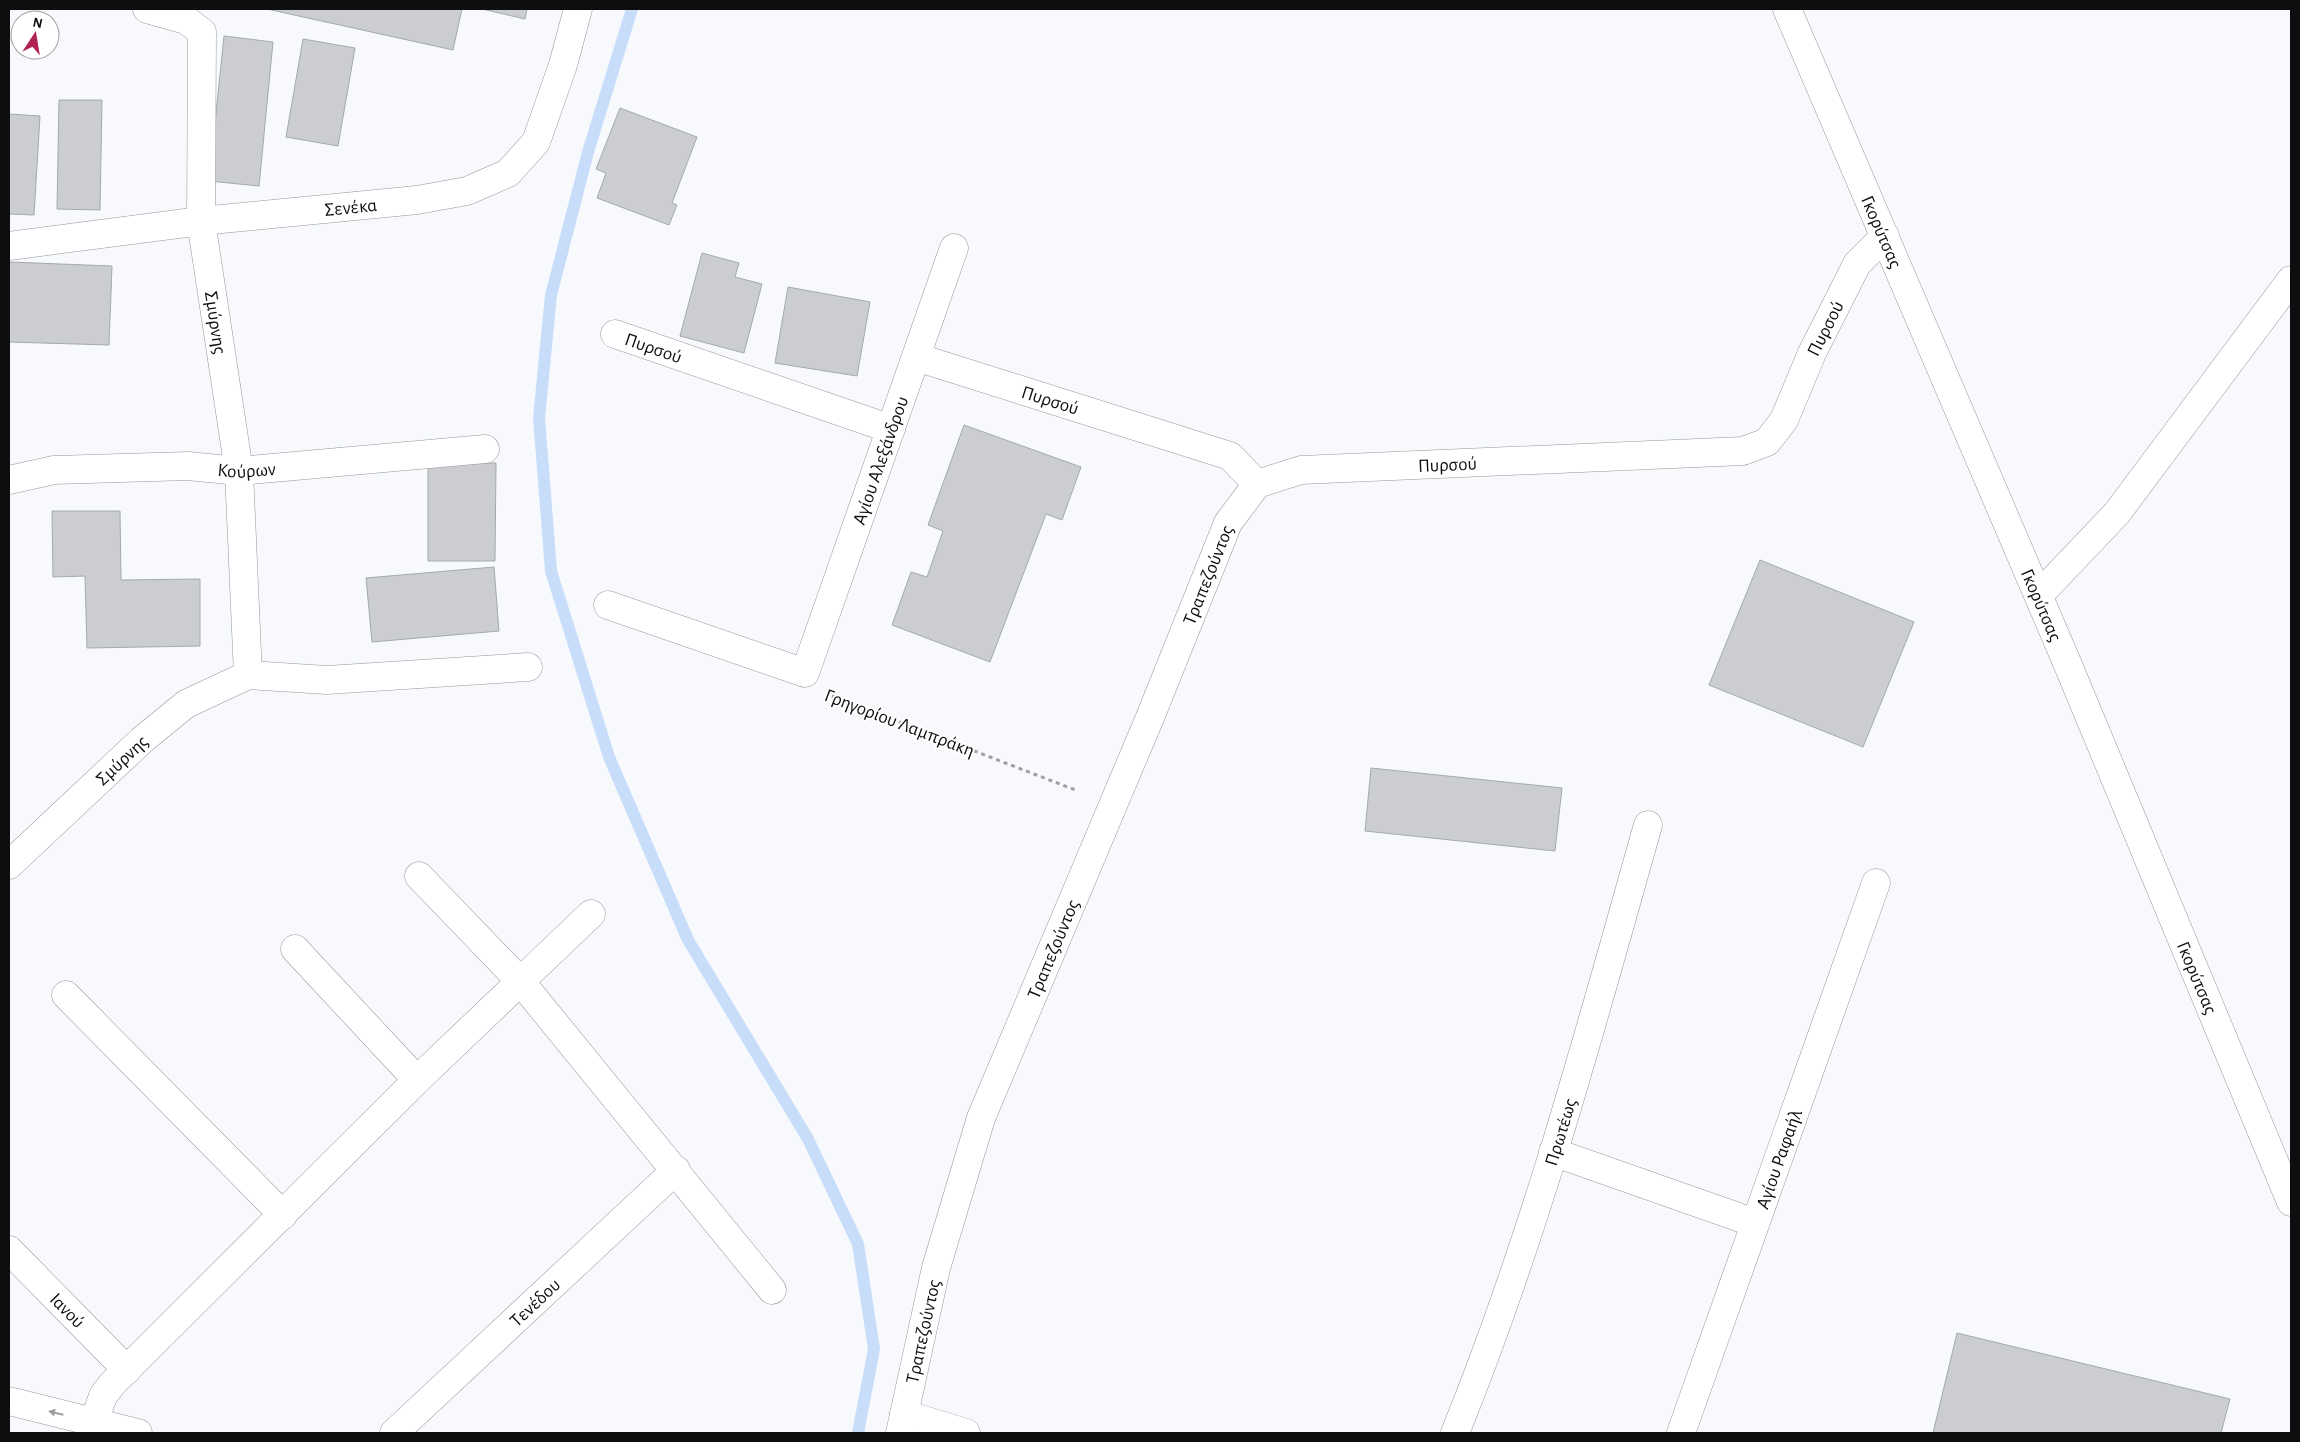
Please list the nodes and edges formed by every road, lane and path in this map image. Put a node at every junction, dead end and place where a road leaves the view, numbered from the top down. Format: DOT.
graph roads {
  1 [pos="147,9"];
  2 [pos="578,9"];
  3 [pos="1787,9"];
  4 [pos="202,221"];
  5 [pos="1885,236"];
  6 [pos="9,246"];
  7 [pos="954,248"];
  8 [pos="2291,280"];
  9 [pos="615,334"];
  10 [pos="916,358"];
  11 [pos="890,429"];
  12 [pos="485,449"];
  13 [pos="239,471"];
  14 [pos="9,480"];
  15 [pos="1257,484"];
  16 [pos="2039,595"];
  17 [pos="608,606"];
  18 [pos="528,667"];
  19 [pos="804,673"];
  20 [pos="248,675"];
  21 [pos="1113,804"];
  22 [pos="1648,825"];
  23 [pos="9,865"];
  24 [pos="419,876"];
  25 [pos="1876,883"];
  26 [pos="591,914"];
  27 [pos="295,949"];
  28 [pos="521,982"];
  29 [pos="66,995"];
  30 [pos="417,1080"];
  31 [pos="1554,1152"];
  32 [pos="676,1170"];
  33 [pos="2291,1202"];
  34 [pos="283,1215"];
  35 [pos="1755,1223"];
  36 [pos="9,1250"];
  37 [pos="772,1290"];
  38 [pos="127,1370"];
  39 [pos="9,1401"];
  40 [pos="94,1422"];
  41 [pos="902,1424"];
  42 [pos="138,1433"];
  43 [pos="394,1433"];
  44 [pos="966,1433"];
  45 [pos="1455,1433"];
  46 [pos="1681,1433"];
  1 -- 4 [label="street, Σμύρνης"];
  2 -- 4 [label="street, Σενέκα"];
  3 -- 5 [label="street, Γκορύτσας"];
  4 -- 6 [label="street, Σενέκα"];
  4 -- 13 [label="street, Σμύρνης"];
  5 -- 15 [label="street, Πυρσού"];
  5 -- 16 [label="street, Γκορύτσας"];
  7 -- 10 [label="street, Αγίου Αλεξάνδρου"];
  8 -- 16 [label="street"];
  9 -- 11 [label="street, Πυρσού"];
  10 -- 11 [label="street, Αγίου Αλεξάνδρου"];
  10 -- 15 [label="street, Πυρσού"];
  11 -- 19 [label="street, Αγίου Αλεξάνδρου"];
  12 -- 13 [label="street, Κούρων"];
  13 -- 14 [label="street, Κούρων"];
  13 -- 20 [label="street, Σμύρνης"];
  15 -- 21 [label="street, Τραπεζούντος"];
  16 -- 33 [label="street, Γκορύτσας"];
  17 -- 19 [label="street, Γρηγορίου Λαμπράκη"];
  18 -- 20 [label="street, Σμύρνης"];
  19 -- 21 [label="path, Γρηγορίου Λαμπράκη"];
  20 -- 23 [label="street, Σμύρνης"];
  21 -- 41 [label="street, Τραπεζούντος"];
  22 -- 31 [label="street, Πρωτέως"];
  24 -- 28 [label="street"];
  25 -- 35 [label="street, Αγίου Ραφαήλ"];
  26 -- 28 [label="street"];
  27 -- 30 [label="street"];
  28 -- 30 [label="street"];
  28 -- 32 [label="street"];
  29 -- 34 [label="street"];
  30 -- 34 [label="street"];
  31 -- 35 [label="street"];
  31 -- 45 [label="street, Πρωτέως"];
  32 -- 37 [label="street"];
  32 -- 43 [label="street, Τενέδου"];
  34 -- 38 [label="street"];
  35 -- 46 [label="street, Αγίου Ραφαήλ"];
  36 -- 38 [label="street, Ιανού"];
  38 -- 40 [label="street"];
  40 -- 39 [label="street, one-way"];
  40 -- 42 [label="street"];
  41 -- 44 [label="street"];
}
